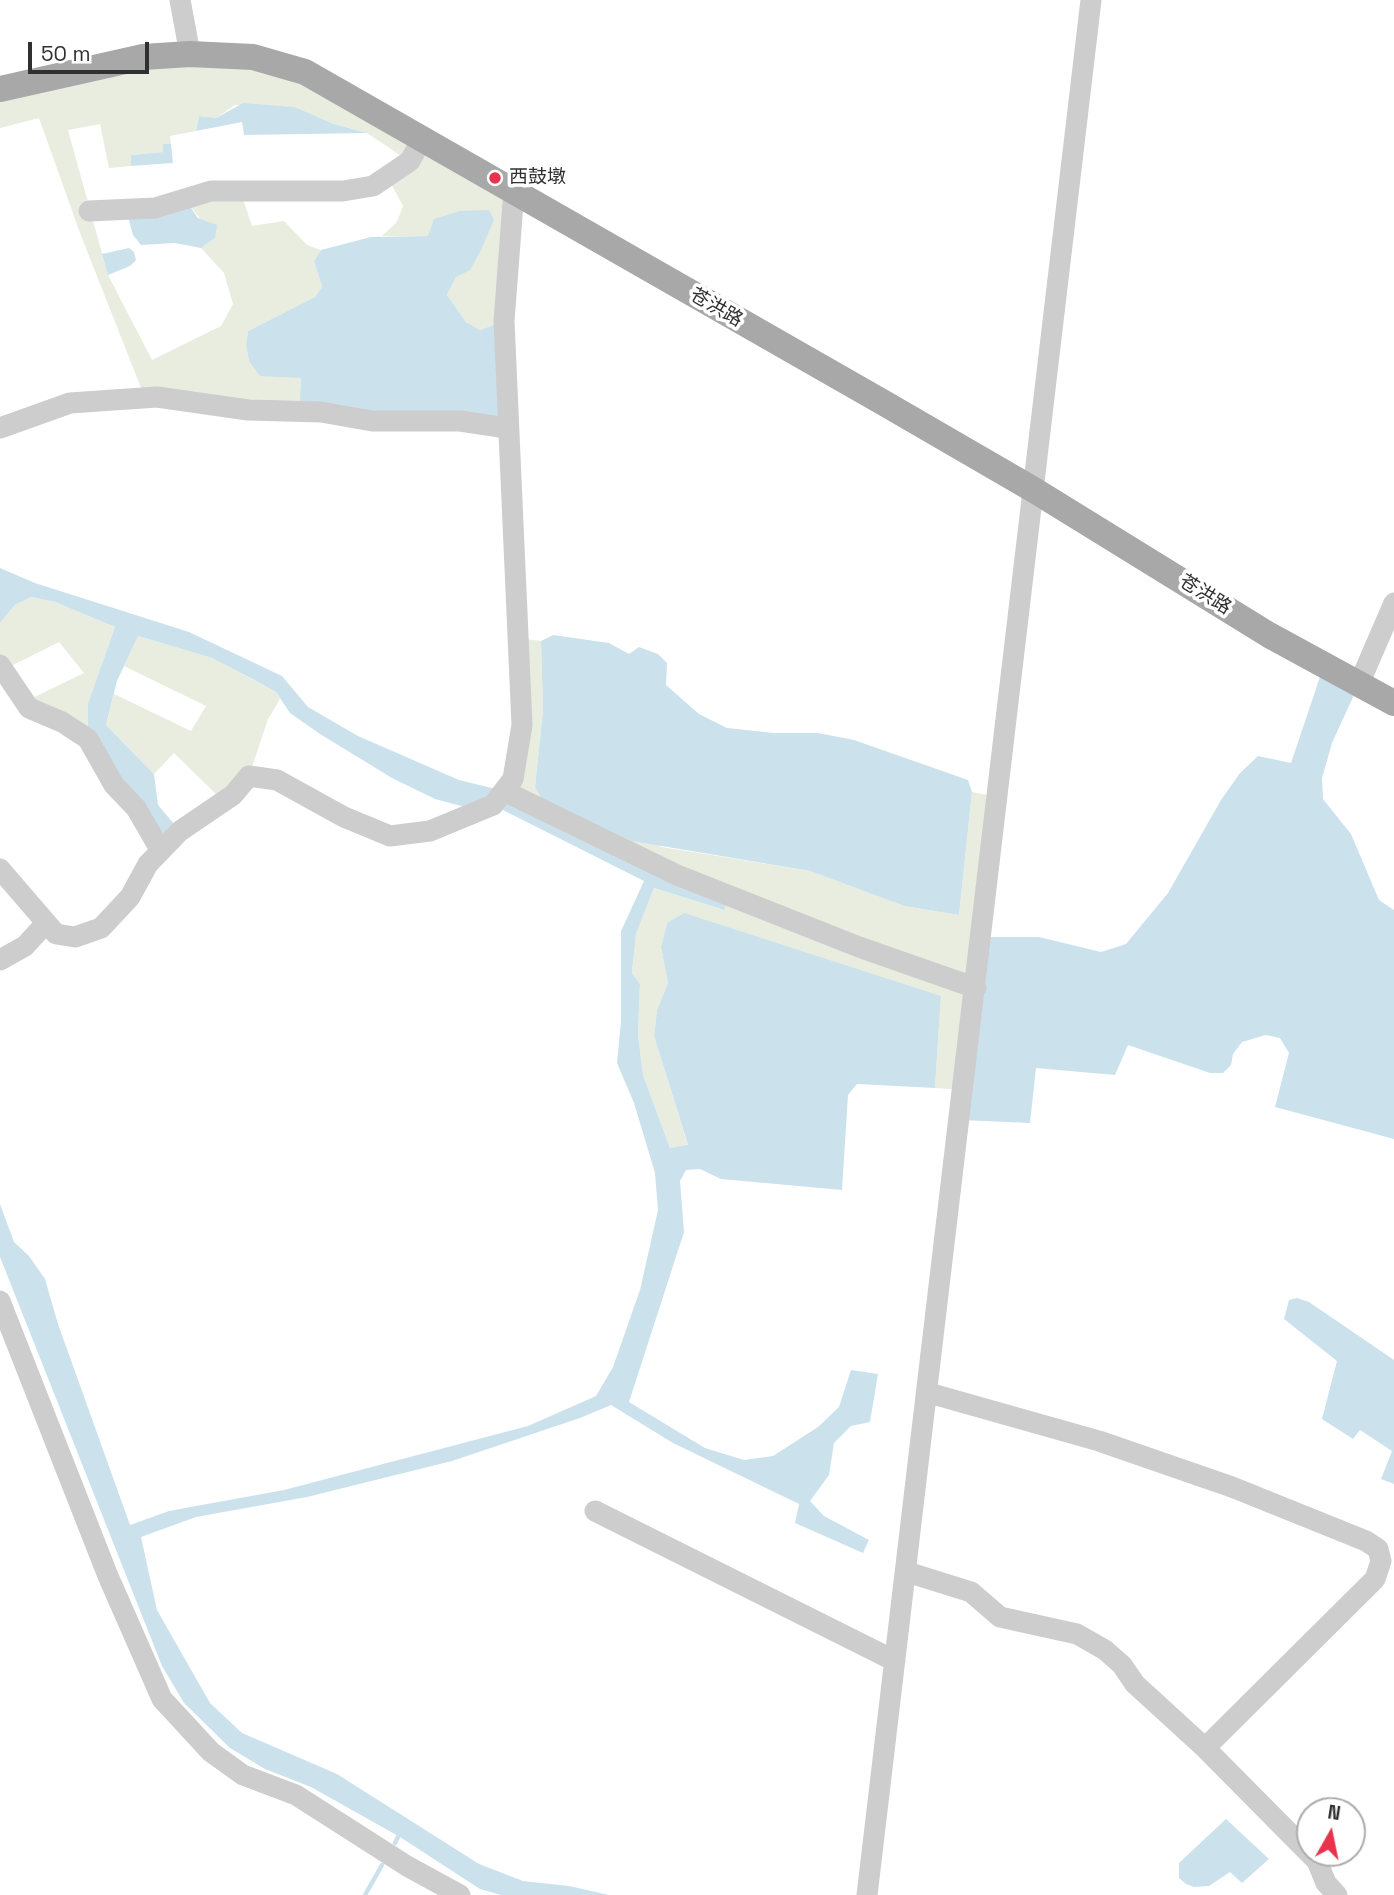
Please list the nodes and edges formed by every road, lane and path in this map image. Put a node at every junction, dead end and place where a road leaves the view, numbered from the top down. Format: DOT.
graph roads {
  1 [pos="180,0"];
  2 [pos="1091,0"];
  3 [pos="190,54"];
  4 [pos="0,92"];
  5 [pos="422,140"];
  6 [pos="514,193"];
  7 [pos="89,211"];
  8 [pos="0,428"];
  9 [pos="507,428"];
  10 [pos="1034,492"];
  11 [pos="1394,603"];
  12 [pos="0,665"];
  13 [pos="1359,684"];
  14 [pos="1394,705"];
  15 [pos="504,790"];
  16 [pos="161,851"];
  17 [pos="0,869"];
  18 [pos="46,923"];
  19 [pos="0,960"];
  20 [pos="976,988"];
  21 [pos="0,1301"];
  22 [pos="929,1393"];
  23 [pos="595,1511"];
  24 [pos="906,1572"];
  25 [pos="895,1661"];
  26 [pos="1205,1748"];
  27 [pos="460,1895"];
  28 [pos="867,1895"];
  29 [pos="1337,1895"];
  1 -- 3 [label="street"];
  2 -- 10 [label="street"];
  3 -- 4 [label="main road, 苍洪路"];
  3 -- 5 [label="main road, 苍洪路"];
  4 -- 5 [label="main road"];
  5 -- 6 [label="main road, 苍洪路"];
  5 -- 7 [label="street"];
  6 -- 9 [label="street"];
  6 -- 10 [label="main road, 苍洪路"];
  8 -- 9 [label="street"];
  9 -- 15 [label="street"];
  10 -- 13 [label="main road, 苍洪路"];
  10 -- 14 [label="main road"];
  10 -- 20 [label="street"];
  11 -- 13 [label="street"];
  12 -- 16 [label="street"];
  13 -- 14 [label="main road, 苍洪路"];
  15 -- 16 [label="street"];
  15 -- 20 [label="street"];
  16 -- 18 [label="street"];
  17 -- 18 [label="street"];
  18 -- 19 [label="street"];
  20 -- 22 [label="street"];
  21 -- 27 [label="street"];
  22 -- 24 [label="street"];
  22 -- 26 [label="street"];
  23 -- 25 [label="street"];
  24 -- 25 [label="street"];
  24 -- 26 [label="street"];
  25 -- 28 [label="street"];
  26 -- 29 [label="street"];
}
